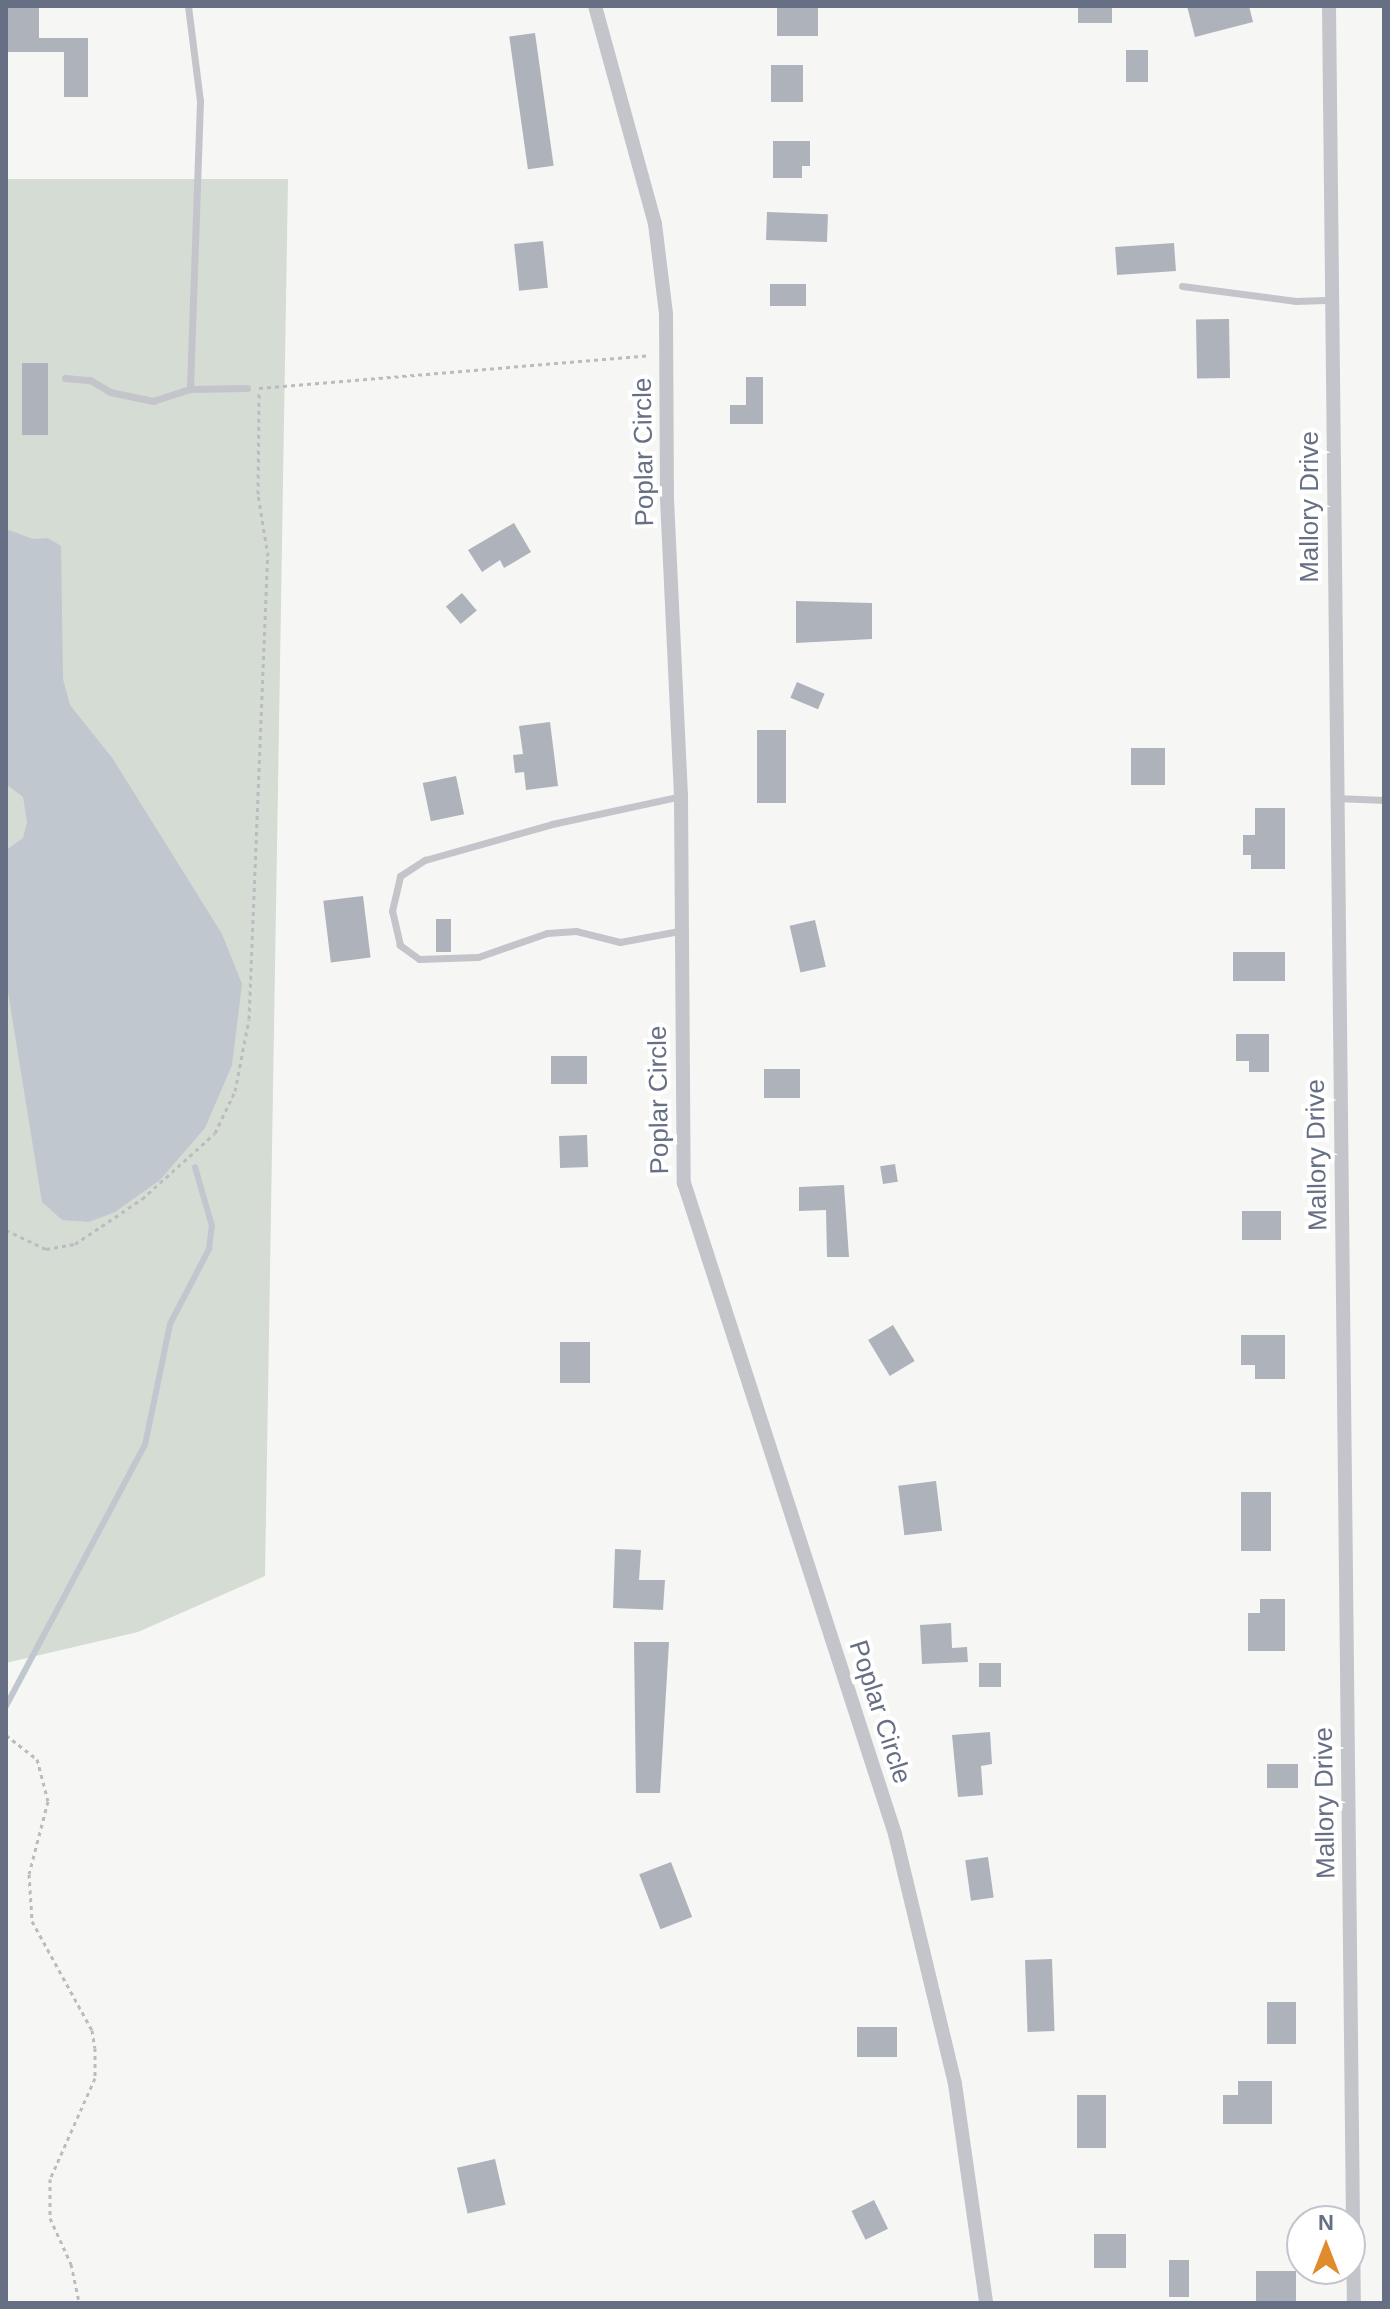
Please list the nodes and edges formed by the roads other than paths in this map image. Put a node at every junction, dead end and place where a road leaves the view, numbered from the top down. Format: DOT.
graph roads {
  1 [pos="188,6"];
  2 [pos="595,6"];
  3 [pos="1329,6"];
  4 [pos="1182,286"];
  5 [pos="1333,300"];
  6 [pos="65,378"];
  7 [pos="247,388"];
  8 [pos="190,389"];
  9 [pos="681,796"];
  10 [pos="1334,798"];
  11 [pos="1384,800"];
  12 [pos="679,931"];
  13 [pos="986,2303"];
  14 [pos="1354,2303"];
  1 -- 8 [label="lane"];
  2 -- 9 [label="street, Poplar Circle"];
  3 -- 5 [label="street, Mallory Drive"];
  4 -- 5 [label="lane"];
  5 -- 10 [label="street, Mallory Drive"];
  6 -- 8 [label="lane"];
  7 -- 8 [label="lane"];
  9 -- 12 [label="street, Poplar Circle"];
  9 -- 12 [label="lane"];
  10 -- 11 [label="lane"];
  10 -- 14 [label="street, Mallory Drive"];
  12 -- 13 [label="street, Poplar Circle"];
}
